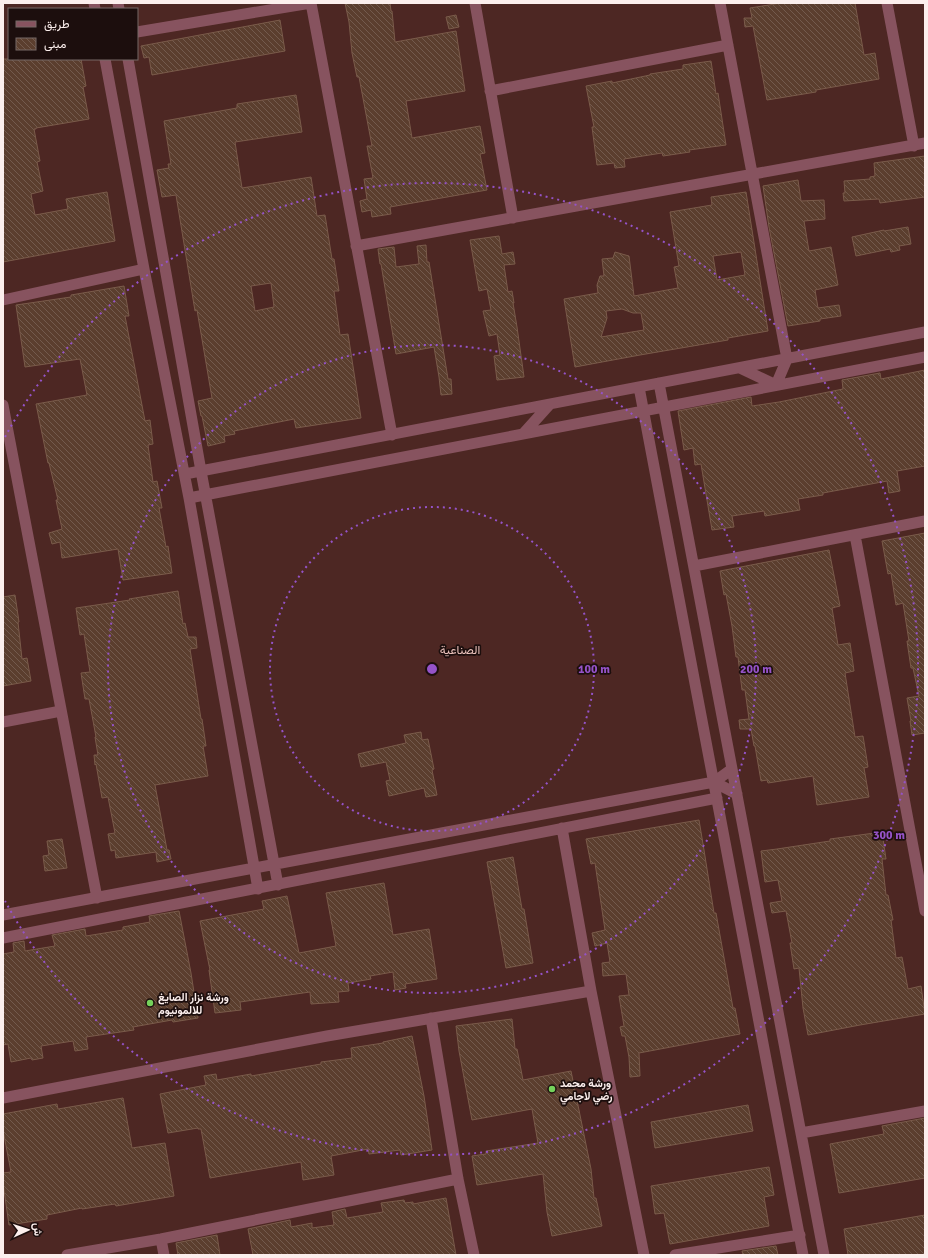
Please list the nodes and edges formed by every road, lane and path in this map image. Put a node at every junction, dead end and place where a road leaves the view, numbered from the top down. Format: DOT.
graph roads {
  1 [pos="311,3"];
  2 [pos="475,3"];
  3 [pos="720,3"];
  4 [pos="887,3"];
  5 [pos="138,32"];
  6 [pos="728,45"];
  7 [pos="105,60"];
  8 [pos="128,60"];
  9 [pos="490,91"];
  10 [pos="925,143"];
  11 [pos="914,146"];
  12 [pos="752,175"];
  13 [pos="513,218"];
  14 [pos="356,246"];
  15 [pos="144,269"];
  16 [pos="3,300"];
  17 [pos="925,332"];
  18 [pos="925,357"];
  19 [pos="787,359"];
  20 [pos="740,368"];
  21 [pos="659,383"];
  22 [pos="776,385"];
  23 [pos="639,387"];
  24 [pos="550,404"];
  25 [pos="3,405"];
  26 [pos="663,407"];
  27 [pos="644,411"];
  28 [pos="5,422"];
  29 [pos="523,434"];
  30 [pos="392,435"];
  31 [pos="201,471"];
  32 [pos="185,474"];
  33 [pos="206,494"];
  34 [pos="190,498"];
  35 [pos="925,521"];
  36 [pos="855,535"];
  37 [pos="694,566"];
  38 [pos="62,711"];
  39 [pos="3,722"];
  40 [pos="732,769"];
  41 [pos="714,782"];
  42 [pos="737,794"];
  43 [pos="717,798"];
  44 [pos="562,828"];
  45 [pos="275,864"];
  46 [pos="255,868"];
  47 [pos="278,885"];
  48 [pos="258,889"];
  49 [pos="97,898"];
  50 [pos="925,911"];
  51 [pos="3,915"];
  52 [pos="3,938"];
  53 [pos="591,991"];
  54 [pos="431,1018"];
  55 [pos="3,1098"];
  56 [pos="925,1111"];
  57 [pos="801,1133"];
  58 [pos="458,1179"];
  59 [pos="800,1235"];
  60 [pos="161,1239"];
  61 [pos="67,1255"];
  62 [pos="164,1255"];
  63 [pos="474,1255"];
  64 [pos="644,1255"];
  65 [pos="675,1255"];
  66 [pos="803,1255"];
  67 [pos="824,1255"];
  1 -- 5 [label="street"];
  1 -- 14 [label="street"];
  2 -- 9 [label="street"];
  3 -- 6 [label="street"];
  4 -- 11 [label="street"];
  6 -- 9 [label="street"];
  6 -- 12 [label="street"];
  7 -- 15 [label="street"];
  8 -- 31 [label="street"];
  9 -- 13 [label="street"];
  10 -- 11 [label="street"];
  11 -- 12 [label="street"];
  12 -- 13 [label="street"];
  12 -- 19 [label="street"];
  13 -- 14 [label="street"];
  14 -- 30 [label="street"];
  15 -- 16 [label="street"];
  15 -- 32 [label="street"];
  17 -- 19 [label="street"];
  18 -- 22 [label="street"];
  19 -- 20 [label="street"];
  19 -- 22 [label="street"];
  20 -- 21 [label="street"];
  20 -- 22 [label="street"];
  21 -- 23 [label="street"];
  21 -- 26 [label="street"];
  22 -- 26 [label="street"];
  23 -- 24 [label="street"];
  23 -- 27 [label="street"];
  24 -- 29 [label="street"];
  24 -- 30 [label="street"];
  25 -- 28 [label="street"];
  26 -- 27 [label="street"];
  26 -- 37 [label="street"];
  27 -- 29 [label="street"];
  27 -- 41 [label="street"];
  28 -- 38 [label="street"];
  29 -- 33 [label="street"];
  30 -- 31 [label="street"];
  31 -- 32 [label="street"];
  31 -- 33 [label="street"];
  32 -- 34 [label="street"];
  33 -- 34 [label="street"];
  33 -- 45 [label="street"];
  34 -- 46 [label="street"];
  35 -- 36 [label="street"];
  36 -- 37 [label="street"];
  36 -- 50 [label="street"];
  37 -- 40 [label="street"];
  38 -- 39 [label="street"];
  38 -- 49 [label="street"];
  40 -- 41 [label="street"];
  40 -- 42 [label="street"];
  41 -- 42 [label="street"];
  41 -- 43 [label="street"];
  41 -- 45 [label="street"];
  42 -- 57 [label="street"];
  43 -- 44 [label="street"];
  43 -- 59 [label="street"];
  44 -- 47 [label="street"];
  44 -- 53 [label="street"];
  45 -- 46 [label="street"];
  45 -- 47 [label="street"];
  46 -- 48 [label="street"];
  46 -- 49 [label="street"];
  47 -- 48 [label="street"];
  48 -- 52 [label="street"];
  49 -- 51 [label="street"];
  53 -- 54 [label="street"];
  53 -- 64 [label="street"];
  54 -- 55 [label="street"];
  54 -- 58 [label="street"];
  56 -- 57 [label="street"];
  57 -- 67 [label="street"];
  58 -- 60 [label="street"];
  58 -- 63 [label="street"];
  59 -- 65 [label="street"];
  59 -- 66 [label="street"];
  60 -- 61 [label="street"];
  60 -- 62 [label="street"];
}
